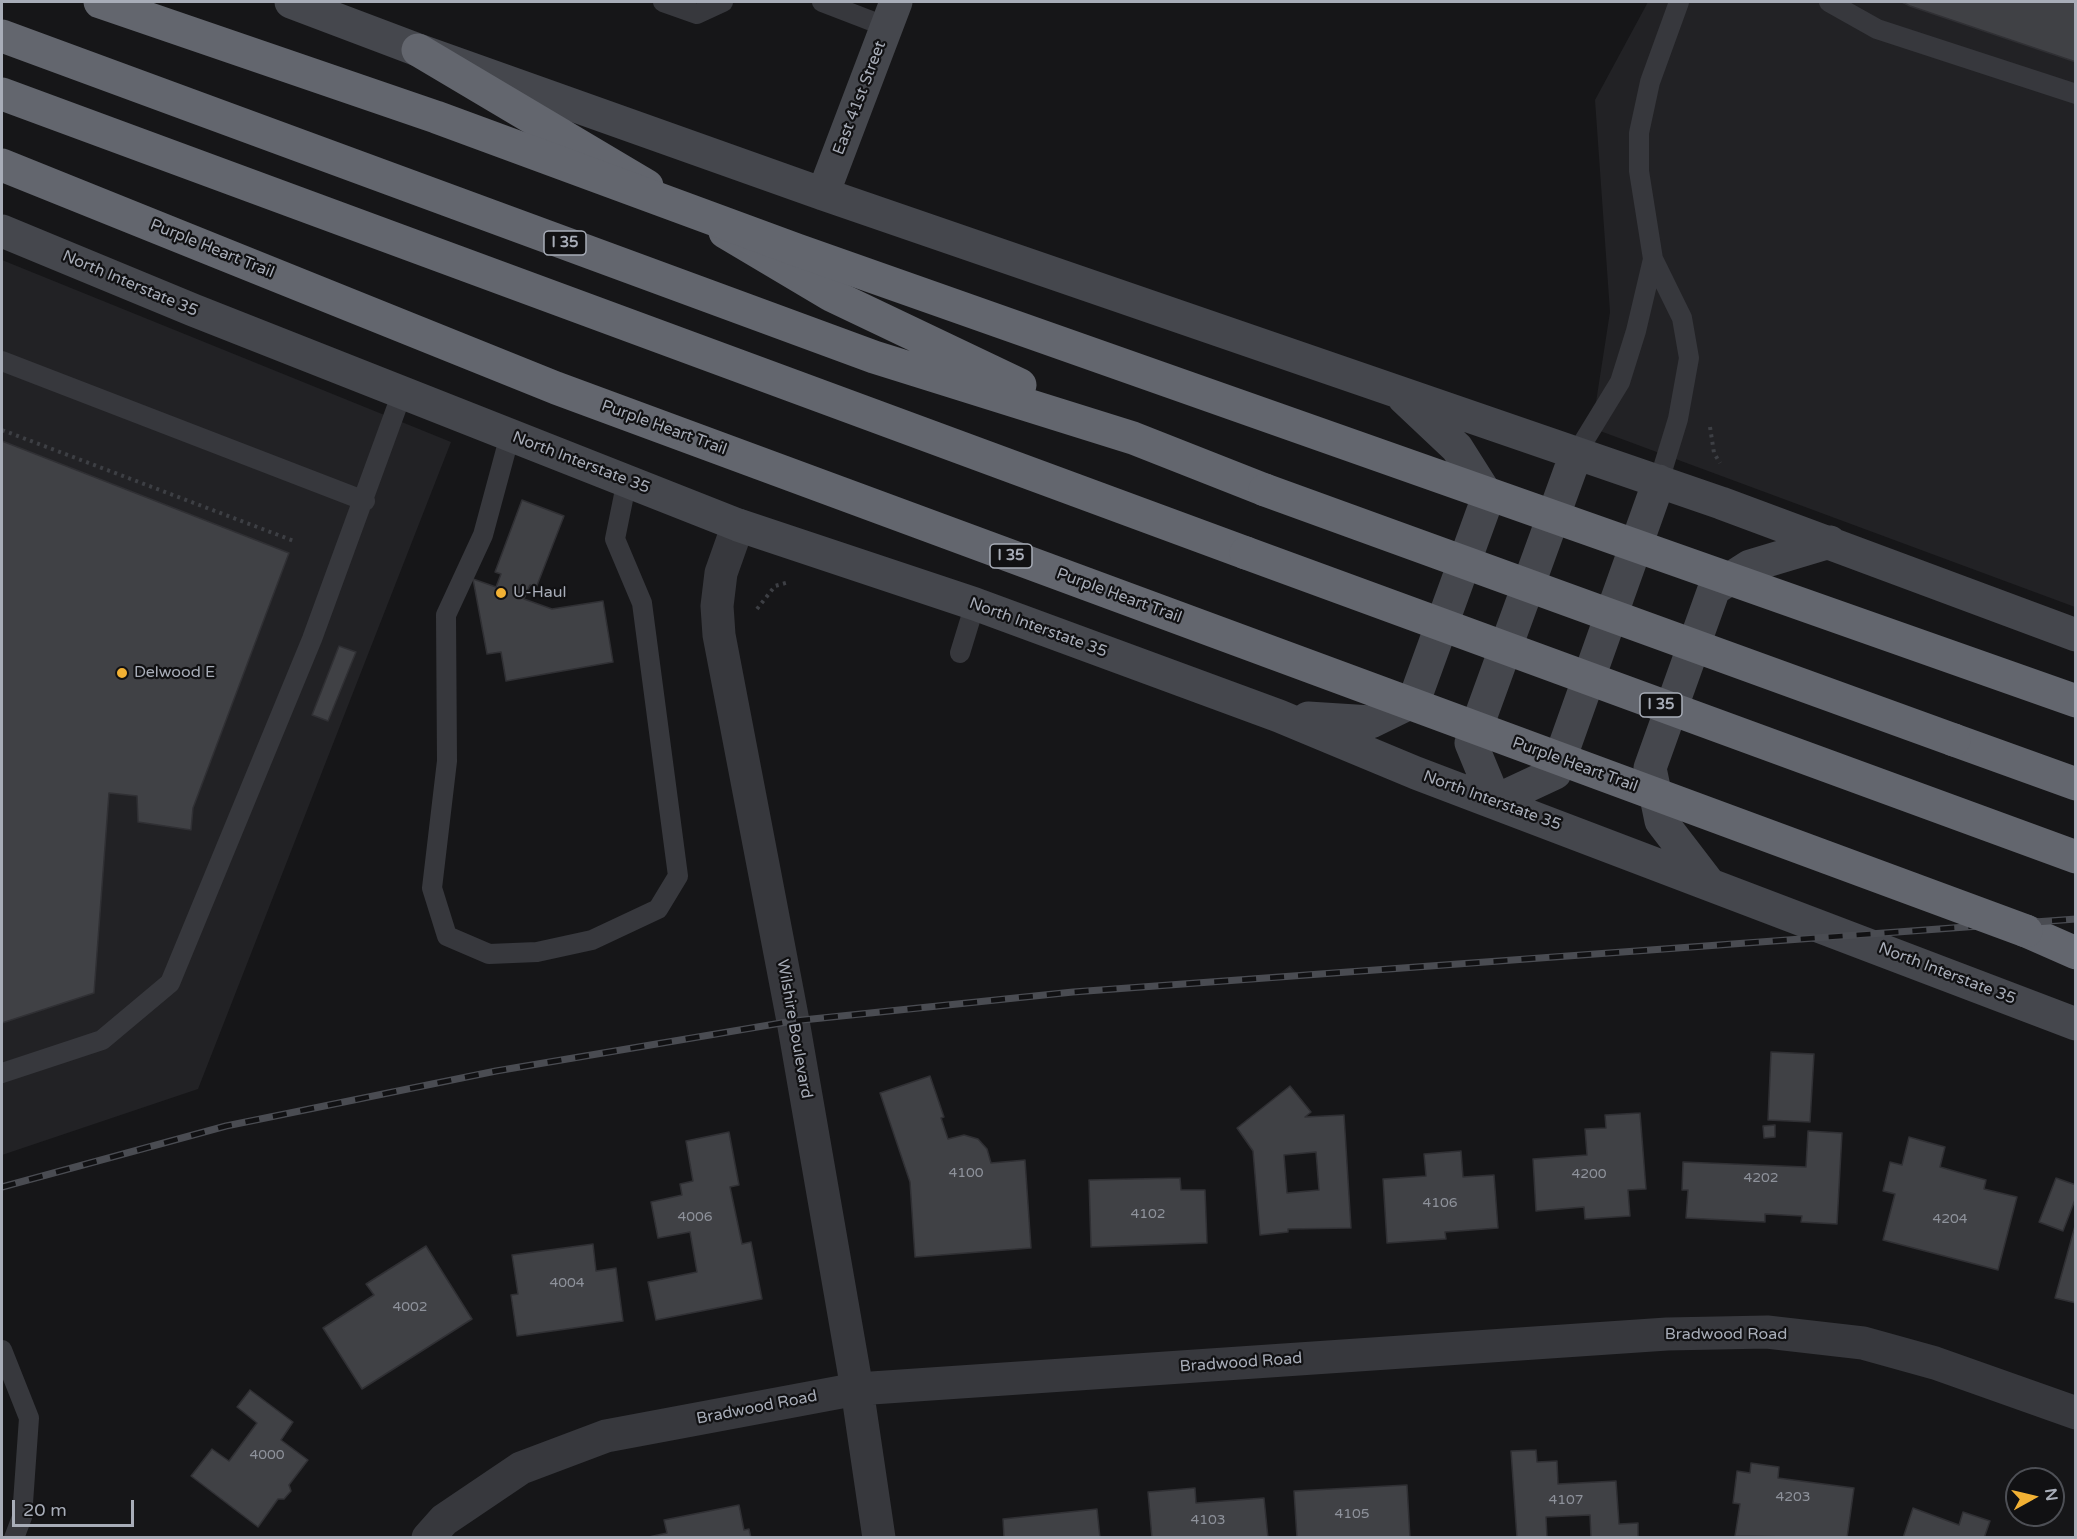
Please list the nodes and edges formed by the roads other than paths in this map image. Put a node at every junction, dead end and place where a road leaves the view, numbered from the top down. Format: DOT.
graph roads {
  1 [pos="100,2"];
  2 [pos="291,2"];
  3 [pos="663,2"];
  4 [pos="723,2"];
  5 [pos="822,2"];
  6 [pos="1679,2"];
  7 [pos="1829,2"];
  8 [pos="891,14"];
  9 [pos="2,36"];
  10 [pos="418,50"];
  11 [pos="2,94"];
  12 [pos="2076,94"];
  13 [pos="2,165"];
  14 [pos="823,194"];
  15 [pos="2,231"];
  16 [pos="1653,260"];
  17 [pos="2,361"];
  18 [pos="1396,391"];
  19 [pos="402,393"];
  20 [pos="510,435"];
  21 [pos="1133,438"];
  22 [pos="1576,454"];
  23 [pos="627,480"];
  24 [pos="1659,481"];
  25 [pos="364,501"];
  26 [pos="738,525"];
  27 [pos="1830,542"];
  28 [pos="975,604"];
  29 [pos="2076,636"];
  30 [pos="960,652"];
  31 [pos="2076,701"];
  32 [pos="1279,716"];
  33 [pos="2076,784"];
  34 [pos="1495,801"];
  35 [pos="2076,857"];
  36 [pos="1707,881"];
  37 [pos="2026,931"];
  38 [pos="2076,948"];
  39 [pos="2076,953"];
  40 [pos="2076,1024"];
  41 [pos="2,1072"];
  42 [pos="2,1350"];
  43 [pos="856,1389"];
  44 [pos="2076,1413"];
  45 [pos="14,1538"];
  46 [pos="428,1538"];
  47 [pos="879,1538"];
  1 -- 31 [label="highway, bridge"];
  2 -- 10 [label="main road"];
  3 -- 4 [label="lane"];
  5 -- 8 [label="lane"];
  6 -- 16 [label="lane"];
  7 -- 12 [label="lane"];
  8 -- 14 [label="main road, East 41st Street"];
  9 -- 21 [label="highway, I 35"];
  10 -- 14 [label="main road"];
  10 -- 21 [label="highway"];
  11 -- 35 [label="highway, I 35, bridge"];
  13 -- 37 [label="highway, Purple Heart Trail / I 35, bridge"];
  14 -- 18 [label="main road"];
  15 -- 19 [label="main road, North Interstate 35"];
  16 -- 22 [label="lane"];
  16 -- 24 [label="lane"];
  17 -- 25 [label="lane"];
  18 -- 22 [label="main road"];
  18 -- 32 [label="main road"];
  19 -- 20 [label="main road, North Interstate 35"];
  19 -- 25 [label="lane"];
  20 -- 23 [label="main road, North Interstate 35"];
  20 -- 23 [label="lane"];
  21 -- 33 [label="highway, I 35, bridge"];
  22 -- 24 [label="main road"];
  22 -- 34 [label="main road"];
  23 -- 26 [label="main road, North Interstate 35"];
  24 -- 27 [label="main road"];
  24 -- 34 [label="main road"];
  25 -- 41 [label="lane"];
  26 -- 28 [label="main road, North Interstate 35"];
  26 -- 43 [label="street, Wilshire Boulevard"];
  27 -- 29 [label="main road"];
  27 -- 36 [label="main road"];
  28 -- 30 [label="lane"];
  28 -- 32 [label="main road, North Interstate 35"];
  32 -- 34 [label="main road, North Interstate 35"];
  34 -- 36 [label="main road, North Interstate 35"];
  36 -- 40 [label="main road, North Interstate 35"];
  37 -- 38 [label="highway, Purple Heart Trail / I 35"];
  37 -- 39 [label="highway"];
  42 -- 45 [label="lane"];
  43 -- 44 [label="street, Bradwood Road"];
  43 -- 46 [label="street, Bradwood Road"];
  43 -- 47 [label="street, Wilshire Boulevard"];
}
